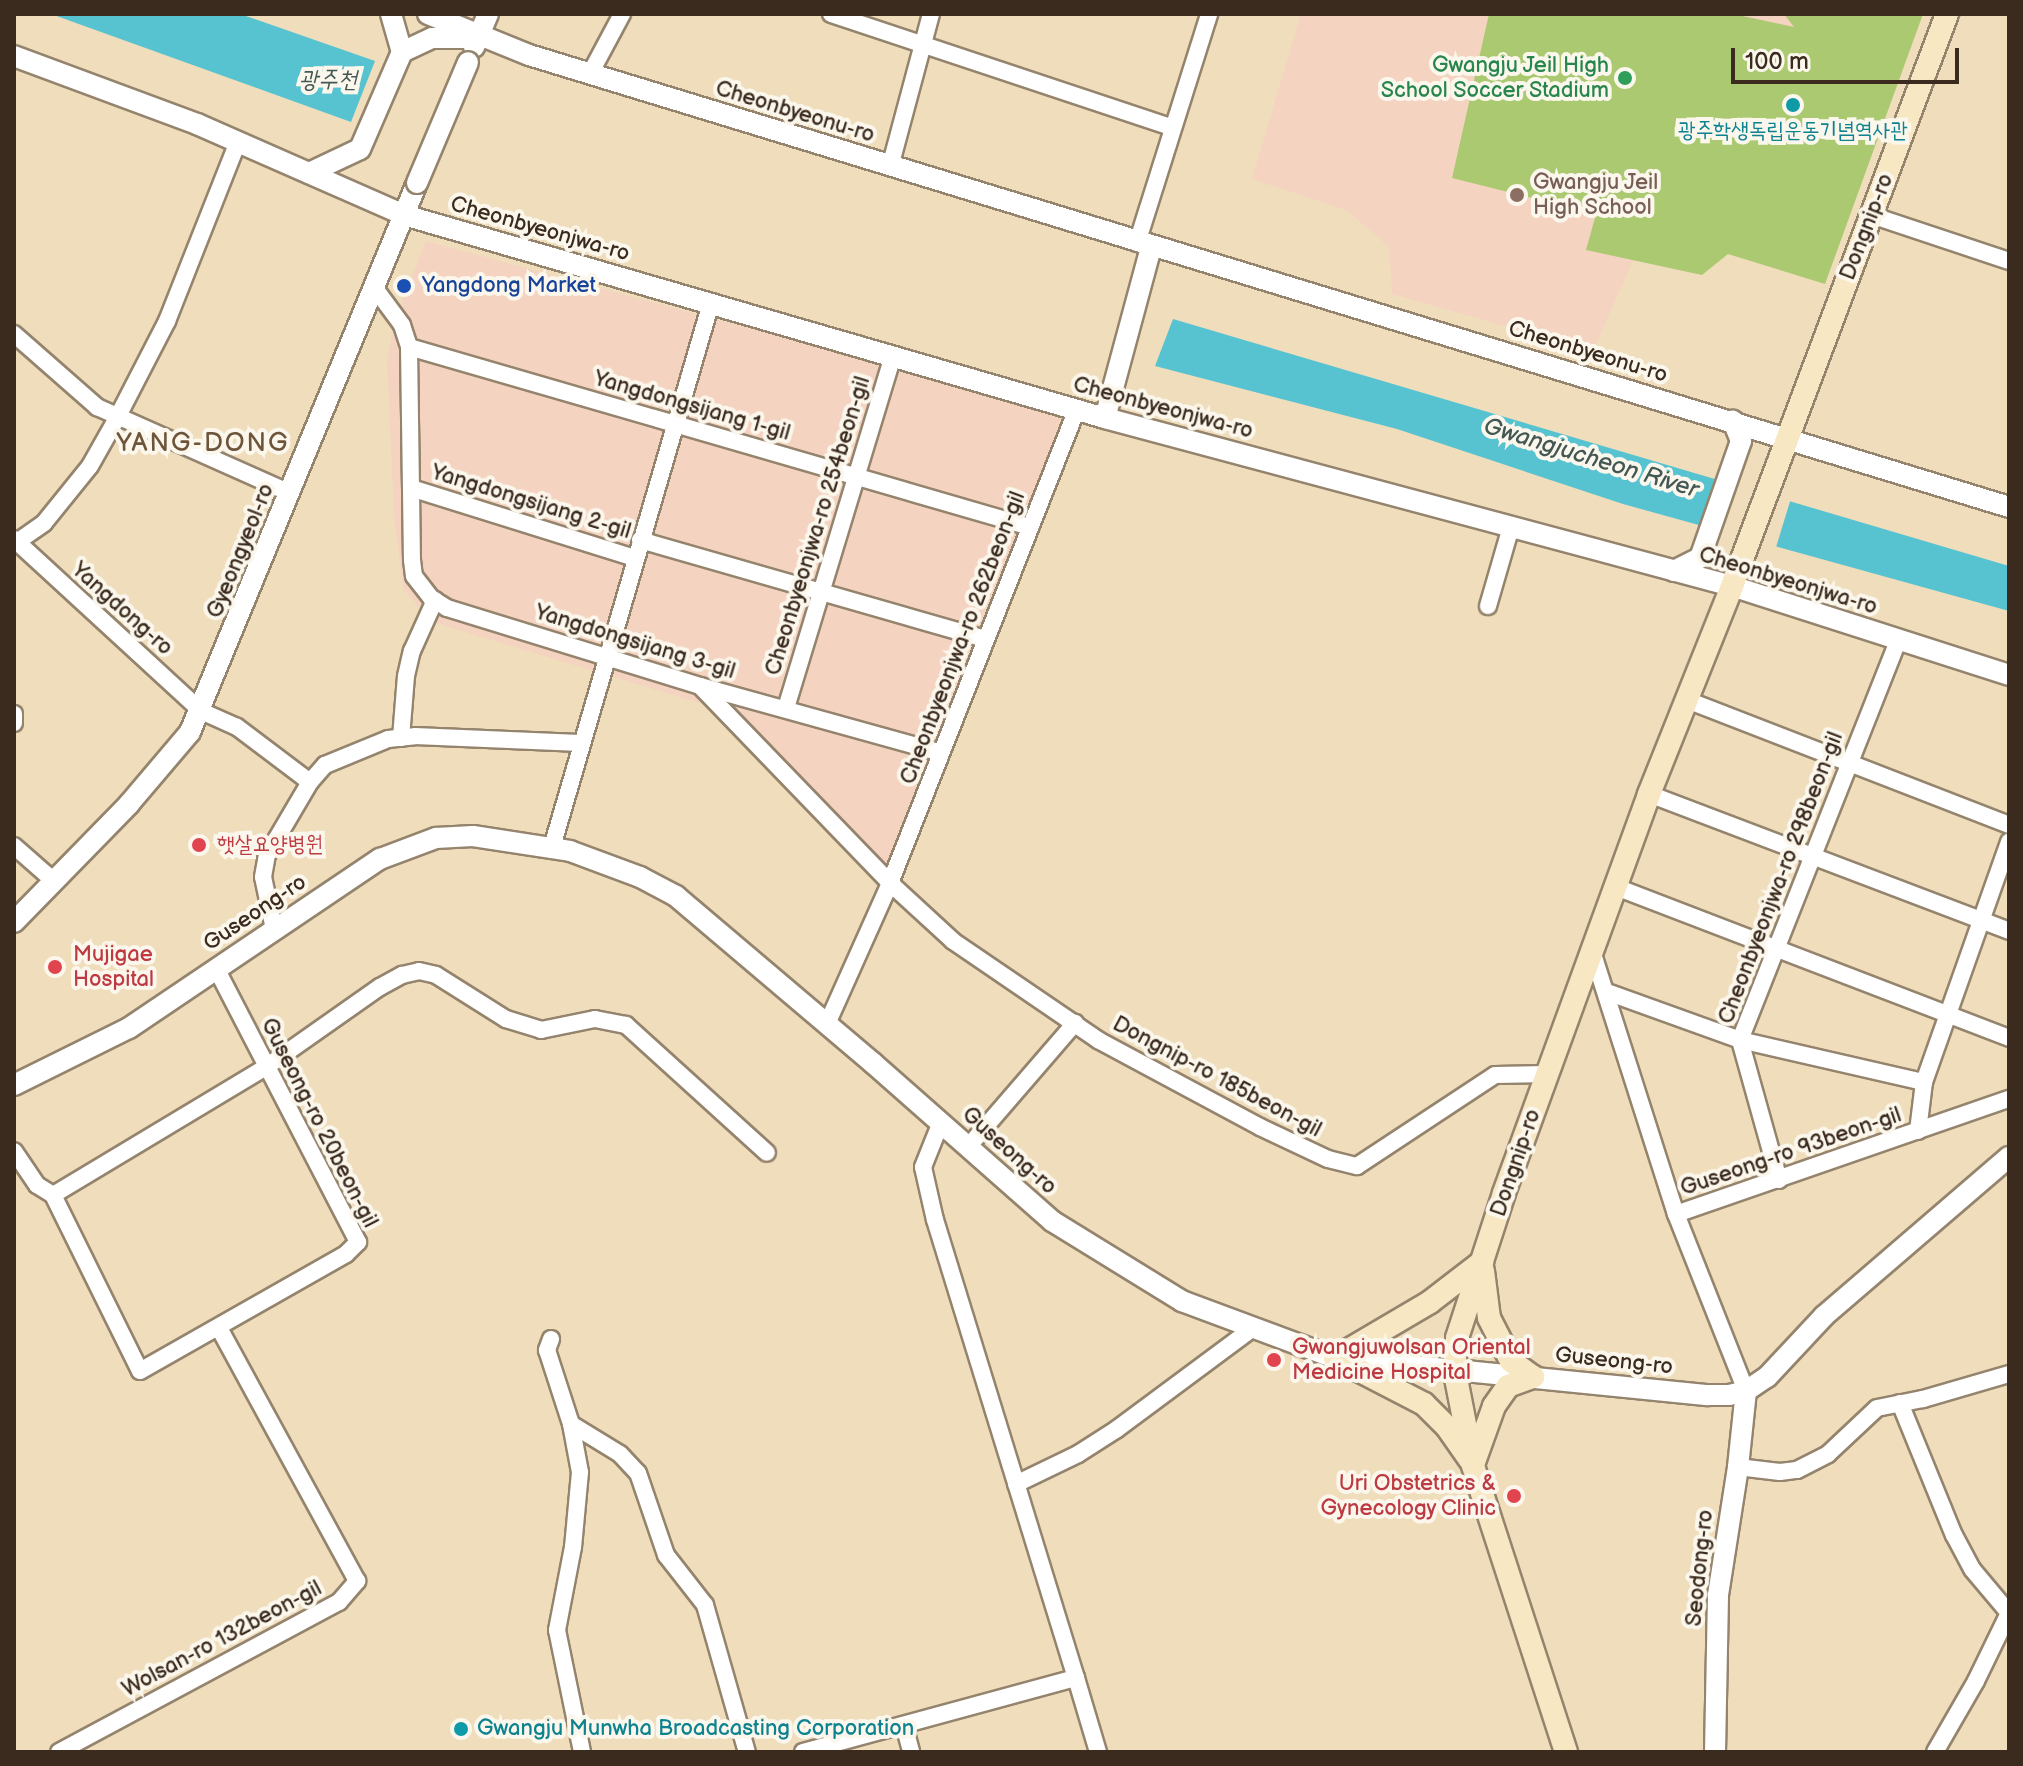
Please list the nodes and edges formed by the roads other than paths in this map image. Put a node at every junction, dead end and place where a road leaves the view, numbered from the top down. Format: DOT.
graph roads {
  1 [pos="391,14"];
  2 [pos="428,14"];
  3 [pos="488,14"];
  4 [pos="622,14"];
  5 [pos="831,14"];
  6 [pos="931,14"];
  7 [pos="1209,14"];
  8 [pos="1947,14"];
  9 [pos="478,37"];
  10 [pos="923,44"];
  11 [pos="402,52"];
  12 [pos="14,56"];
  13 [pos="590,74"];
  14 [pos="1171,127"];
  15 [pos="238,142"];
  16 [pos="890,167"];
  17 [pos="309,173"];
  18 [pos="404,215"];
  19 [pos="1871,215"];
  20 [pos="1144,246"];
  21 [pos="2009,261"];
  22 [pos="374,287"];
  23 [pos="711,303"];
  24 [pos="14,334"];
  25 [pos="409,347"];
  26 [pos="893,356"];
  27 [pos="1077,409"];
  28 [pos="117,418"];
  29 [pos="1105,418"];
  30 [pos="1733,421"];
  31 [pos="676,424"];
  32 [pos="1782,445"];
  33 [pos="856,477"];
  34 [pos="411,488"];
  35 [pos="290,493"];
  36 [pos="2009,507"];
  37 [pos="1030,527"];
  38 [pos="1511,527"];
  39 [pos="640,540"];
  40 [pos="16,541"];
  41 [pos="634,558"];
  42 [pos="1674,571"];
  43 [pos="1734,580"];
  44 [pos="822,592"];
  45 [pos="435,600"];
  46 [pos="1488,606"];
  47 [pos="986,639"];
  48 [pos="1898,641"];
  49 [pos="605,657"];
  50 [pos="2009,675"];
  51 [pos="700,686"];
  52 [pos="1687,700"];
  53 [pos="786,708"];
  54 [pos="201,711"];
  55 [pos="14,714"];
  56 [pos="14,723"];
  57 [pos="401,738"];
  58 [pos="580,743"];
  59 [pos="941,753"];
  60 [pos="1850,761"];
  61 [pos="310,782"];
  62 [pos="1649,794"];
  63 [pos="2009,825"];
  64 [pos="2009,842"];
  65 [pos="14,846"];
  66 [pos="552,847"];
  67 [pos="1812,855"];
  68 [pos="54,881"];
  69 [pos="890,883"];
  70 [pos="1616,887"];
  71 [pos="1982,920"];
  72 [pos="14,922"];
  73 [pos="274,929"];
  74 [pos="2009,931"];
  75 [pos="1775,948"];
  76 [pos="1592,951"];
  77 [pos="216,968"];
  78 [pos="1607,992"];
  79 [pos="1945,1014"];
  80 [pos="1075,1023"];
  81 [pos="827,1024"];
  82 [pos="2009,1038"];
  83 [pos="1740,1040"];
  84 [pos="266,1067"];
  85 [pos="1548,1074"];
  86 [pos="1924,1082"];
  87 [pos="14,1085"];
  88 [pos="2009,1099"];
  89 [pos="941,1122"];
  90 [pos="1918,1131"];
  91 [pos="968,1147"];
  92 [pos="14,1151"];
  93 [pos="767,1153"];
  94 [pos="2009,1157"];
  95 [pos="1779,1180"];
  96 [pos="53,1195"];
  97 [pos="1676,1214"];
  98 [pos="1482,1262"];
  99 [pos="219,1328"];
  100 [pos="1253,1328"];
  101 [pos="551,1339"];
  102 [pos="1335,1358"];
  103 [pos="1454,1368"];
  104 [pos="2009,1374"];
  105 [pos="1533,1377"];
  106 [pos="1746,1391"];
  107 [pos="1900,1403"];
  108 [pos="571,1424"];
  109 [pos="1473,1465"];
  110 [pos="1738,1467"];
  111 [pos="1016,1484"];
  112 [pos="2009,1613"];
  113 [pos="1076,1678"];
  114 [pos="904,1725"];
  115 [pos="59,1752"];
  116 [pos="582,1752"];
  117 [pos="747,1752"];
  118 [pos="803,1752"];
  119 [pos="911,1752"];
  120 [pos="1098,1752"];
  121 [pos="1566,1752"];
  122 [pos="1715,1752"];
  123 [pos="1935,1752"];
  1 -- 11 [label="street"];
  2 -- 9 [label="street, Cheonbyeonu-ro"];
  3 -- 9 [label="street, Gyeongyeol-ro"];
  4 -- 13 [label="street"];
  5 -- 10 [label="street"];
  6 -- 10 [label="street"];
  7 -- 14 [label="street"];
  8 -- 19 [label="main road, Dongnip-ro"];
  9 -- 11 [label="street"];
  9 -- 13 [label="street, Cheonbyeonu-ro"];
  9 -- 18 [label="street, Gyeongyeol-ro, bridge"];
  10 -- 14 [label="street"];
  10 -- 16 [label="street"];
  11 -- 17 [label="street"];
  12 -- 15 [label="street, Cheonbyeonjwa-ro"];
  13 -- 16 [label="street, Cheonbyeonu-ro"];
  14 -- 20 [label="street"];
  15 -- 17 [label="street, Cheonbyeonjwa-ro"];
  15 -- 28 [label="street"];
  16 -- 20 [label="street, Cheonbyeonu-ro"];
  17 -- 18 [label="street, Cheonbyeonjwa-ro"];
  18 -- 22 [label="street, Gyeongyeol-ro"];
  18 -- 23 [label="street, Cheonbyeonjwa-ro"];
  19 -- 21 [label="street"];
  19 -- 32 [label="main road, Dongnip-ro"];
  20 -- 29 [label="street"];
  20 -- 30 [label="street, Cheonbyeonu-ro"];
  22 -- 25 [label="street"];
  22 -- 35 [label="street, Gyeongyeol-ro"];
  23 -- 26 [label="street, Cheonbyeonjwa-ro"];
  23 -- 31 [label="street"];
  24 -- 28 [label="street"];
  25 -- 31 [label="street, Yangdongsijang 1-gil"];
  25 -- 34 [label="street, Yangdongsijang 2-gil"];
  26 -- 27 [label="street, Cheonbyeonjwa-ro"];
  26 -- 33 [label="street, Cheonbyeonjwa-ro 254beon-gil"];
  27 -- 29 [label="street, Cheonbyeonjwa-ro"];
  27 -- 37 [label="street, Cheonbyeonjwa-ro 262beon-gil"];
  28 -- 35 [label="street"];
  28 -- 40 [label="street"];
  29 -- 38 [label="street, Cheonbyeonjwa-ro"];
  30 -- 32 [label="street, Cheonbyeonu-ro"];
  30 -- 42 [label="street"];
  31 -- 33 [label="street, Yangdongsijang 1-gil"];
  31 -- 39 [label="street"];
  32 -- 36 [label="street, Cheonbyeonu-ro"];
  32 -- 43 [label="main road, Dongnip-ro"];
  33 -- 37 [label="street, Yangdongsijang 1-gil"];
  33 -- 44 [label="street, Cheonbyeonjwa-ro 254beon-gil"];
  34 -- 41 [label="street, Yangdongsijang 2-gil"];
  34 -- 45 [label="street"];
  35 -- 54 [label="street, Gyeongyeol-ro"];
  37 -- 47 [label="street, Cheonbyeonjwa-ro 262beon-gil"];
  38 -- 42 [label="street, Cheonbyeonjwa-ro"];
  38 -- 46 [label="street"];
  39 -- 41 [label="street"];
  39 -- 44 [label="street, Yangdongsijang 2-gil"];
  40 -- 54 [label="street, Yangdong-ro"];
  41 -- 49 [label="street"];
  42 -- 43 [label="street, Cheonbyeonjwa-ro"];
  43 -- 48 [label="street, Cheonbyeonjwa-ro"];
  43 -- 52 [label="main road, Dongnip-ro"];
  44 -- 47 [label="street, Yangdongsijang 2-gil"];
  44 -- 53 [label="street, Cheonbyeonjwa-ro 254beon-gil"];
  45 -- 49 [label="street, Yangdongsijang 3-gil"];
  45 -- 57 [label="street"];
  47 -- 59 [label="street, Cheonbyeonjwa-ro 262beon-gil"];
  48 -- 50 [label="street, Cheonbyeonjwa-ro"];
  48 -- 60 [label="street, Cheonbyeonjwa-ro 298beon-gil"];
  49 -- 51 [label="street, Yangdongsijang 3-gil"];
  49 -- 58 [label="street"];
  51 -- 53 [label="street, Yangdongsijang 3-gil"];
  51 -- 69 [label="street, Dongnip-ro 185beon-gil"];
  52 -- 60 [label="street"];
  52 -- 62 [label="main road, Dongnip-ro"];
  53 -- 59 [label="street, Yangdongsijang 3-gil"];
  54 -- 61 [label="street, Yangdong-ro"];
  54 -- 68 [label="street, Gyeongyeol-ro"];
  55 -- 56 [label="street"];
  57 -- 58 [label="street"];
  57 -- 61 [label="street"];
  58 -- 66 [label="street"];
  59 -- 69 [label="street, Cheonbyeonjwa-ro 262beon-gil"];
  60 -- 63 [label="street"];
  60 -- 67 [label="street, Cheonbyeonjwa-ro 298beon-gil"];
  61 -- 73 [label="street"];
  62 -- 67 [label="street"];
  62 -- 70 [label="main road, Dongnip-ro"];
  64 -- 71 [label="street"];
  65 -- 68 [label="street"];
  66 -- 73 [label="street, Guseong-ro"];
  66 -- 81 [label="street, Guseong-ro"];
  67 -- 71 [label="street"];
  67 -- 75 [label="street, Cheonbyeonjwa-ro 298beon-gil"];
  68 -- 72 [label="street, Gyeongyeol-ro"];
  69 -- 80 [label="street, Dongnip-ro 185beon-gil"];
  69 -- 81 [label="street, Cheonbyeonjwa-ro 262beon-gil"];
  70 -- 75 [label="street"];
  70 -- 76 [label="main road, Dongnip-ro"];
  71 -- 74 [label="street"];
  71 -- 79 [label="street"];
  73 -- 77 [label="street, Guseong-ro"];
  75 -- 79 [label="street"];
  75 -- 83 [label="street, Cheonbyeonjwa-ro 298beon-gil"];
  76 -- 78 [label="street"];
  76 -- 85 [label="main road, Dongnip-ro"];
  77 -- 84 [label="street, Guseong-ro 20beon-gil"];
  77 -- 87 [label="street, Guseong-ro"];
  78 -- 83 [label="street"];
  78 -- 97 [label="street"];
  79 -- 82 [label="street"];
  79 -- 86 [label="street"];
  80 -- 85 [label="street, Dongnip-ro 185beon-gil"];
  80 -- 91 [label="street"];
  81 -- 89 [label="street, Guseong-ro"];
  83 -- 86 [label="street"];
  83 -- 95 [label="street, Cheonbyeonjwa-ro 298beon-gil"];
  84 -- 93 [label="street"];
  84 -- 96 [label="street"];
  84 -- 99 [label="street, Guseong-ro 20beon-gil"];
  85 -- 98 [label="main road, Dongnip-ro"];
  86 -- 90 [label="street"];
  88 -- 90 [label="street, Guseong-ro 93beon-gil"];
  89 -- 91 [label="street, Guseong-ro"];
  89 -- 111 [label="street"];
  90 -- 95 [label="street, Guseong-ro 93beon-gil"];
  91 -- 100 [label="street, Guseong-ro"];
  92 -- 96 [label="street"];
  94 -- 106 [label="street"];
  95 -- 97 [label="street, Guseong-ro 93beon-gil"];
  96 -- 99 [label="street, Guseong-ro 20beon-gil"];
  97 -- 106 [label="street, Guseong-ro 93beon-gil"];
  98 -- 102 [label="main road"];
  98 -- 103 [label="main road, Dongnip-ro"];
  98 -- 105 [label="main road"];
  99 -- 115 [label="street, Wolsan-ro 132beon-gil"];
  100 -- 102 [label="street, Guseong-ro"];
  100 -- 111 [label="street"];
  101 -- 108 [label="street"];
  102 -- 103 [label="street, Guseong-ro"];
  102 -- 109 [label="main road"];
  103 -- 105 [label="street, Guseong-ro"];
  103 -- 109 [label="main road, Dongnip-ro"];
  104 -- 107 [label="street"];
  105 -- 106 [label="street, Guseong-ro"];
  105 -- 109 [label="main road"];
  106 -- 110 [label="street, Seodong-ro"];
  107 -- 110 [label="street"];
  107 -- 112 [label="street"];
  108 -- 116 [label="street"];
  108 -- 117 [label="street"];
  109 -- 121 [label="main road, Dongnip-ro"];
  110 -- 122 [label="street, Seodong-ro"];
  111 -- 113 [label="street"];
  112 -- 123 [label="street"];
  113 -- 114 [label="street"];
  113 -- 120 [label="street"];
  114 -- 118 [label="street"];
  114 -- 119 [label="street"];
}
